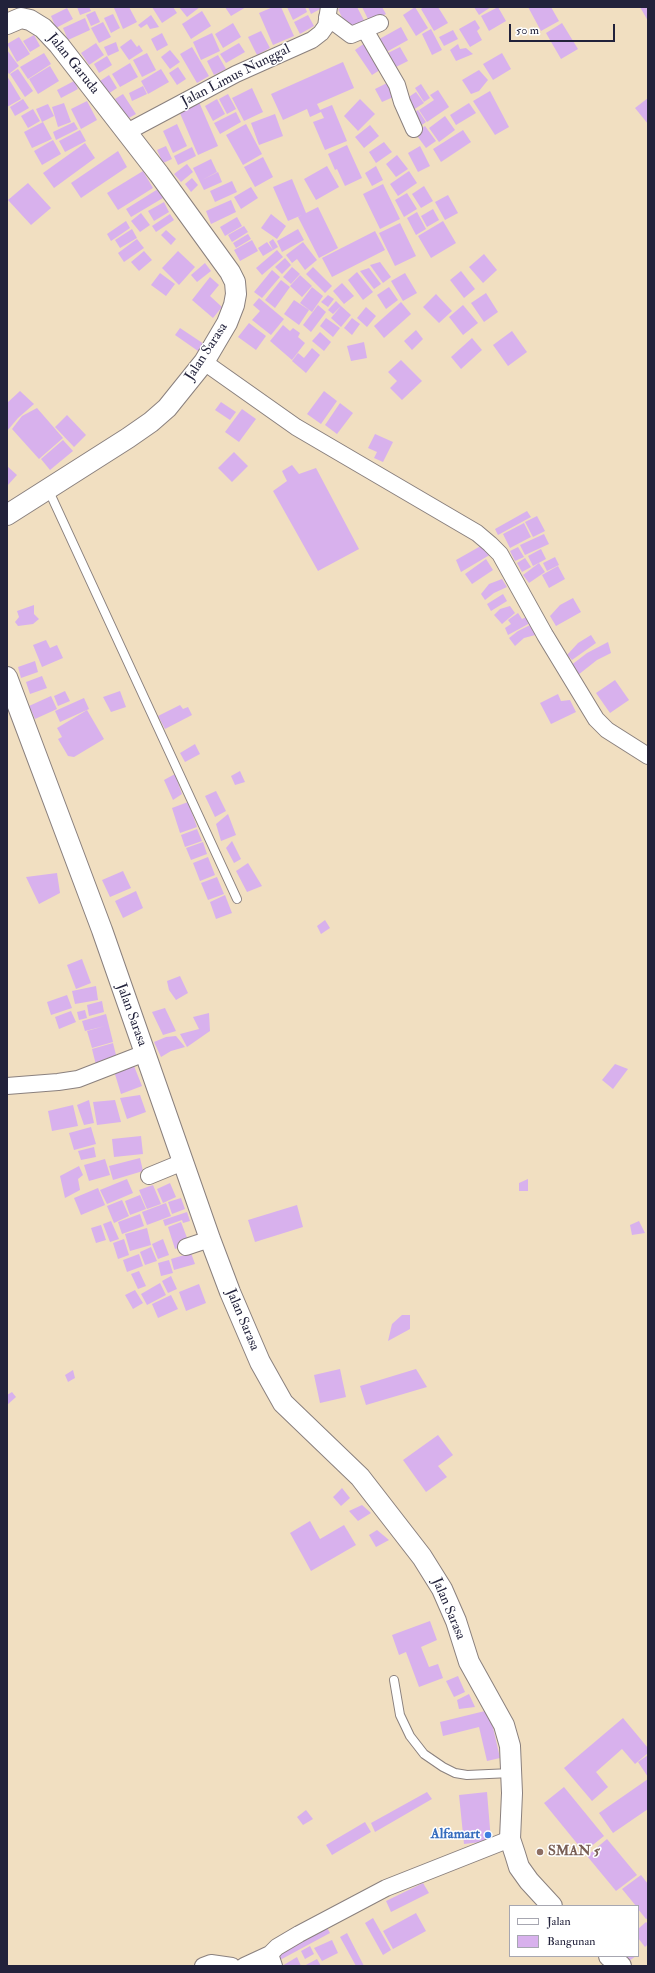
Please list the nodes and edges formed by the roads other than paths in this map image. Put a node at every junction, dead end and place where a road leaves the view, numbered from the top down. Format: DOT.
graph roads {
  1 [pos="328,12"];
  2 [pos="16,16"];
  3 [pos="380,23"];
  4 [pos="365,30"];
  5 [pos="414,129"];
  6 [pos="127,132"];
  7 [pos="204,362"];
  8 [pos="47,488"];
  9 [pos="7,515"];
  10 [pos="7,676"];
  11 [pos="648,756"];
  12 [pos="237,899"];
  13 [pos="145,1053"];
  14 [pos="7,1086"];
  15 [pos="183,1162"];
  16 [pos="149,1176"];
  17 [pos="210,1239"];
  18 [pos="186,1247"];
  19 [pos="394,1680"];
  20 [pos="511,1773"];
  21 [pos="510,1839"];
  22 [pos="551,1905"];
  23 [pos="272,1960"];
  24 [pos="203,1966"];
  25 [pos="232,1966"];
  26 [pos="244,1966"];
  1 -- 4 [label="street"];
  1 -- 6 [label="street, Jalan Limus Nunggal"];
  2 -- 6 [label="street, Jalan Garuda"];
  3 -- 4 [label="street"];
  4 -- 5 [label="street"];
  6 -- 7 [label="street, Jalan Sarasa"];
  7 -- 8 [label="street, Jalan Sarasa"];
  7 -- 11 [label="street"];
  8 -- 9 [label="street, Jalan Sarasa"];
  8 -- 12 [label="lane"];
  10 -- 13 [label="street, Jalan Sarasa"];
  13 -- 14 [label="street"];
  13 -- 15 [label="street, Jalan Sarasa"];
  15 -- 16 [label="street"];
  15 -- 17 [label="street, Jalan Sarasa"];
  17 -- 18 [label="street"];
  17 -- 20 [label="street, Jalan Sarasa"];
  19 -- 20 [label="lane"];
  20 -- 21 [label="street, Jalan Sarasa"];
  21 -- 22 [label="street, Jalan Sarasa"];
  21 -- 23 [label="street"];
  23 -- 26 [label="street"];
  24 -- 25 [label="street"];
}
